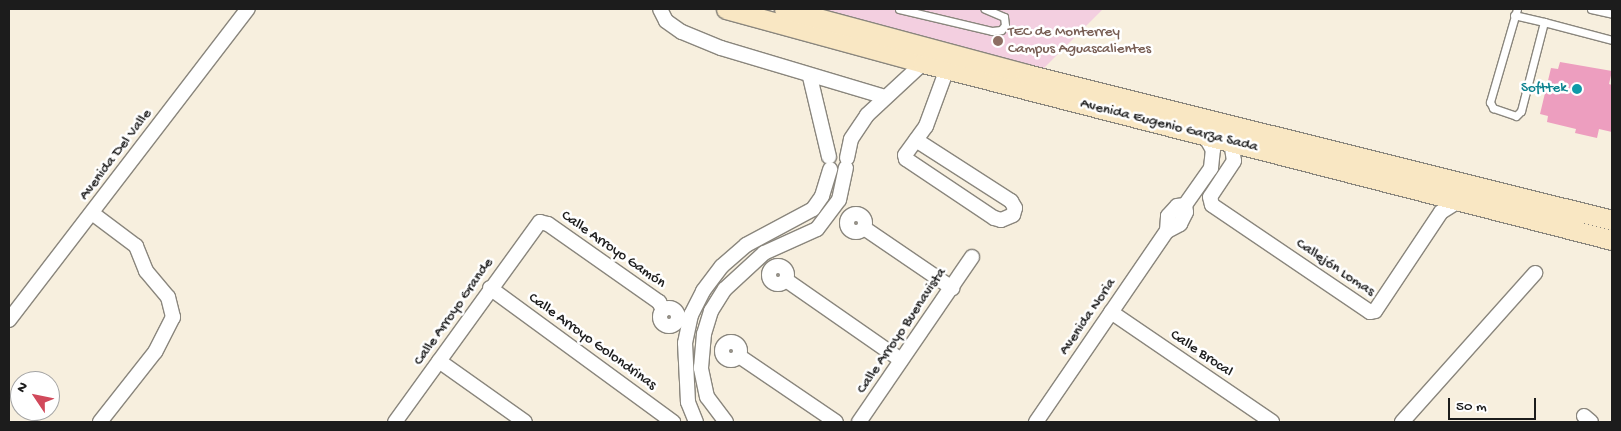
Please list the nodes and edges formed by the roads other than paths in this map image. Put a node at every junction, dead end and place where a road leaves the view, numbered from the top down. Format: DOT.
graph roads {
  1 [pos="248,9"];
  2 [pos="660,9"];
  3 [pos="726,9"];
  4 [pos="784,9"];
  5 [pos="899,9"];
  6 [pos="986,9"];
  7 [pos="1591,9"];
  8 [pos="1516,12"];
  9 [pos="1612,14"];
  10 [pos="1544,22"];
  11 [pos="1612,40"];
  12 [pos="923,63"];
  13 [pos="947,69"];
  14 [pos="810,77"];
  15 [pos="885,97"];
  16 [pos="1205,136"];
  17 [pos="826,138"];
  18 [pos="851,139"];
  19 [pos="916,140"];
  20 [pos="1231,142"];
  21 [pos="1460,200"];
  22 [pos="92,213"];
  23 [pos="1612,220"];
  24 [pos="540,222"];
  25 [pos="864,228"];
  26 [pos="1612,240"];
  27 [pos="972,257"];
  28 [pos="1535,273"];
  29 [pos="786,280"];
  30 [pos="490,288"];
  31 [pos="952,288"];
  32 [pos="663,310"];
  33 [pos="1111,312"];
  34 [pos="9,320"];
  35 [pos="738,356"];
  36 [pos="902,360"];
  37 [pos="439,361"];
  38 [pos="688,402"];
  39 [pos="670,420"];
  40 [pos="100,422"];
  41 [pos="395,422"];
  42 [pos="525,422"];
  43 [pos="696,422"];
  44 [pos="726,422"];
  45 [pos="836,422"];
  46 [pos="859,422"];
  47 [pos="1036,422"];
  48 [pos="1272,422"];
  49 [pos="1402,422"];
  1 -- 22 [label="street, Avenida Del Valle"];
  2 -- 14 [label="street"];
  3 -- 12 [label="main road, Avenida Eugenio Garza Sada"];
  4 -- 23 [label="main road, Avenida Eugenio Garza Sada"];
  5 -- 6 [label="lane"];
  7 -- 9 [label="lane"];
  8 -- 10 [label="lane"];
  8 -- 10 [label="lane"];
  10 -- 11 [label="lane"];
  12 -- 13 [label="main road, Avenida Eugenio Garza Sada"];
  12 -- 15 [label="street"];
  13 -- 16 [label="main road, Avenida Eugenio Garza Sada"];
  13 -- 19 [label="street"];
  14 -- 15 [label="street"];
  14 -- 17 [label="street"];
  15 -- 18 [label="street"];
  16 -- 20 [label="main road, Avenida Eugenio Garza Sada"];
  16 -- 33 [label="street, Avenida Noria"];
  17 -- 18 [label="street"];
  17 -- 38 [label="street"];
  18 -- 44 [label="street"];
  19 -- 19 [label="street"];
  20 -- 21 [label="main road, Avenida Eugenio Garza Sada"];
  20 -- 21 [label="street, Callejón Lomas"];
  21 -- 26 [label="main road, Avenida Eugenio Garza Sada"];
  22 -- 34 [label="street, Avenida Del Valle"];
  22 -- 40 [label="street"];
  24 -- 30 [label="street, Calle Arroyo Grande"];
  24 -- 32 [label="street, Calle Arroyo Gamón"];
  25 -- 31 [label="street"];
  27 -- 31 [label="street, Calle Arroyo Buenavista"];
  28 -- 49 [label="street"];
  29 -- 36 [label="street"];
  30 -- 37 [label="street, Calle Arroyo Grande"];
  30 -- 39 [label="street, Calle Arroyo Golondrinas"];
  31 -- 36 [label="street, Calle Arroyo Buenavista"];
  33 -- 47 [label="street, Avenida Noria"];
  33 -- 48 [label="street, Calle Brocal"];
  35 -- 45 [label="street"];
  36 -- 46 [label="street, Calle Arroyo Buenavista"];
  37 -- 41 [label="street, Calle Arroyo Grande"];
  37 -- 42 [label="street"];
  38 -- 39 [label="street"];
  38 -- 43 [label="street"];
}
